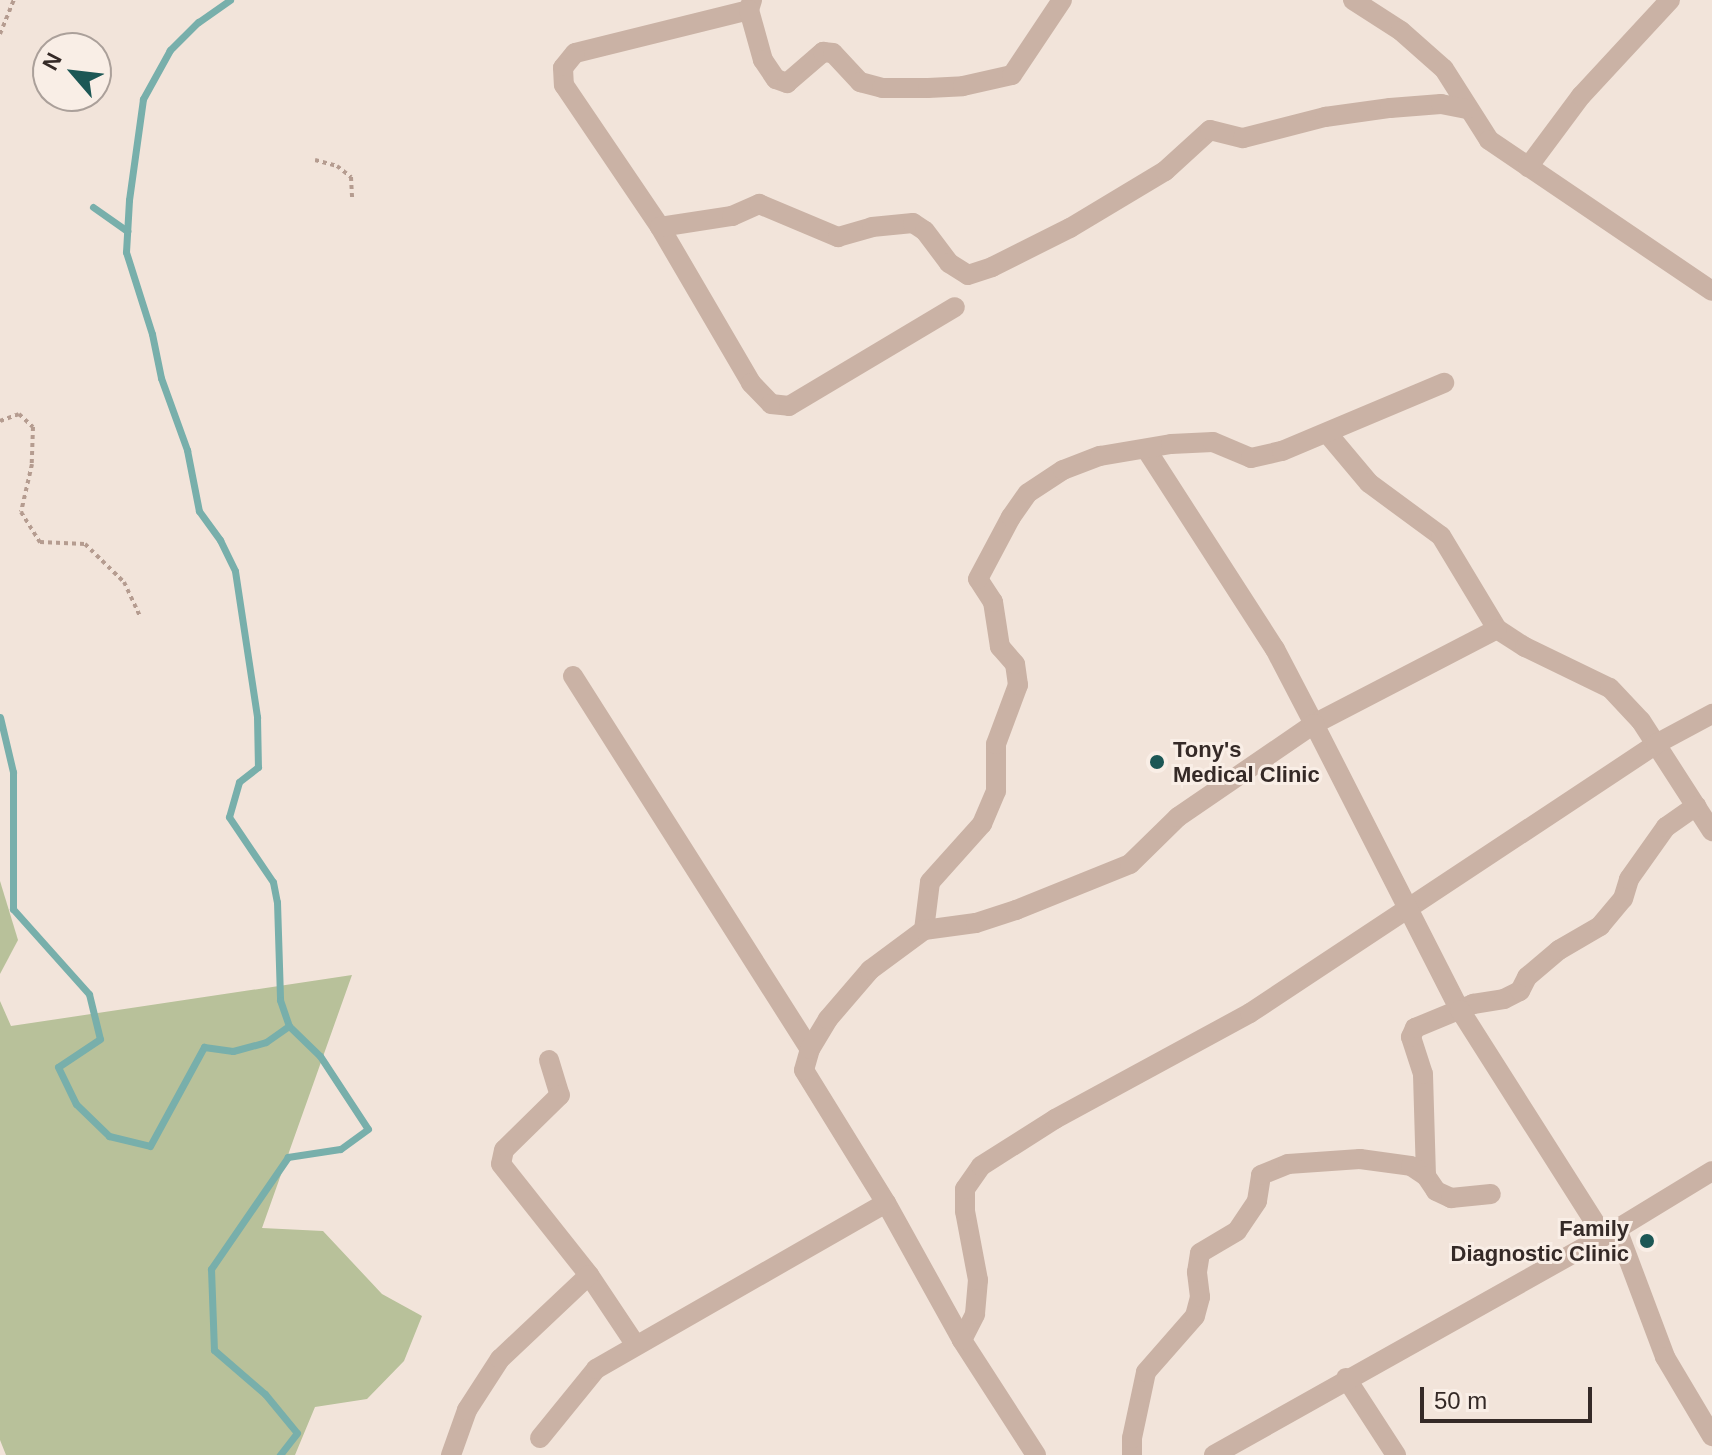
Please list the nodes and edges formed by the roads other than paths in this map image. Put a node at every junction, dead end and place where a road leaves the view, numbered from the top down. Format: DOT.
graph roads {
  1 [pos="1062,0"];
  2 [pos="1353,0"];
  3 [pos="1670,0"];
  4 [pos="750,5"];
  5 [pos="1467,109"];
  6 [pos="1528,167"];
  7 [pos="660,227"];
  8 [pos="1712,291"];
  9 [pos="955,307"];
  10 [pos="1444,383"];
  11 [pos="1327,433"];
  12 [pos="1146,449"];
  13 [pos="1497,629"];
  14 [pos="573,676"];
  15 [pos="1712,714"];
  16 [pos="1314,724"];
  17 [pos="1656,744"];
  18 [pos="1696,806"];
  19 [pos="1712,831"];
  20 [pos="1409,906"];
  21 [pos="924,930"];
  22 [pos="1460,1010"];
  23 [pos="810,1049"];
  24 [pos="549,1060"];
  25 [pos="1712,1171"];
  26 [pos="1426,1176"];
  27 [pos="1491,1194"];
  28 [pos="886,1203"];
  29 [pos="1610,1232"];
  30 [pos="589,1275"];
  31 [pos="962,1340"];
  32 [pos="635,1344"];
  33 [pos="1346,1378"];
  34 [pos="1712,1436"];
  35 [pos="540,1438"];
  36 [pos="451,1455"];
  37 [pos="1036,1455"];
  38 [pos="1132,1455"];
  39 [pos="1214,1455"];
  40 [pos="1396,1455"];
  1 -- 4 [label="street"];
  2 -- 5 [label="street"];
  3 -- 6 [label="street"];
  4 -- 7 [label="street"];
  5 -- 6 [label="street"];
  5 -- 7 [label="street"];
  6 -- 8 [label="street"];
  7 -- 9 [label="street"];
  10 -- 11 [label="street"];
  11 -- 12 [label="street"];
  11 -- 13 [label="street"];
  12 -- 16 [label="street"];
  12 -- 21 [label="street"];
  13 -- 16 [label="street"];
  13 -- 17 [label="street"];
  14 -- 23 [label="street"];
  15 -- 17 [label="street"];
  16 -- 20 [label="street"];
  16 -- 21 [label="street"];
  17 -- 18 [label="street"];
  17 -- 20 [label="street"];
  18 -- 19 [label="street"];
  18 -- 22 [label="street"];
  20 -- 22 [label="street"];
  20 -- 31 [label="street"];
  21 -- 23 [label="street"];
  22 -- 26 [label="street"];
  22 -- 29 [label="street"];
  23 -- 28 [label="street"];
  24 -- 30 [label="street"];
  25 -- 29 [label="street"];
  26 -- 27 [label="street"];
  26 -- 38 [label="street"];
  28 -- 31 [label="street"];
  28 -- 32 [label="street"];
  29 -- 33 [label="street"];
  29 -- 34 [label="street"];
  30 -- 32 [label="street"];
  30 -- 36 [label="street"];
  31 -- 37 [label="street"];
  32 -- 35 [label="street"];
  33 -- 39 [label="street"];
  33 -- 40 [label="street"];
}
